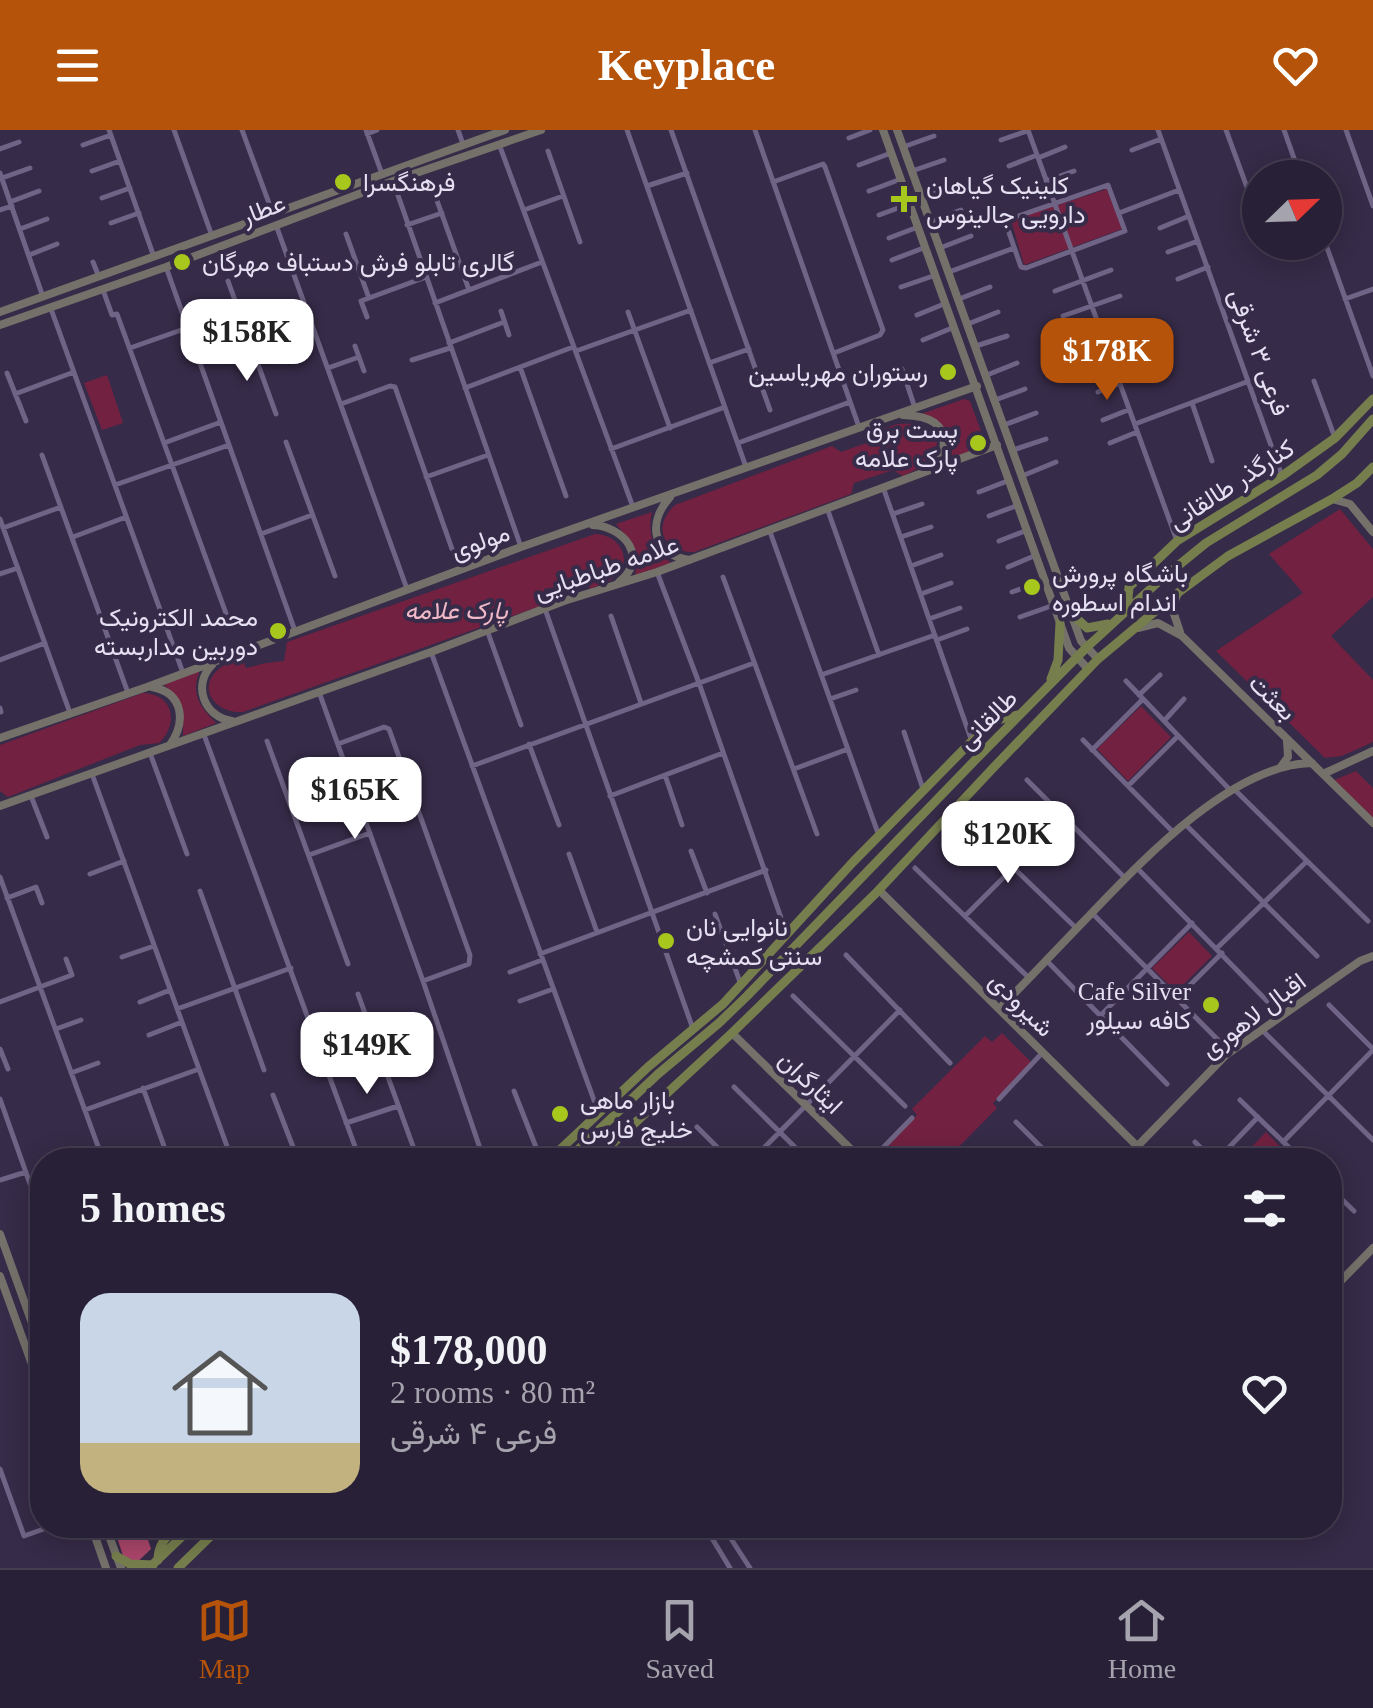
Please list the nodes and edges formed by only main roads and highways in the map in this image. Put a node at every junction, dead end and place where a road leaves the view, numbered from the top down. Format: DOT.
graph roads {
  1 [pos="1373,399"];
  2 [pos="1373,419"];
  3 [pos="1373,467"];
  4 [pos="1072,614"];
  5 [pos="1123,614"];
  6 [pos="1060,623"];
  7 [pos="1046,688"];
  8 [pos="1020,714"];
  9 [pos="666,1068"];
  10 [pos="627,1087"];
  11 [pos="562,1148"];
  12 [pos="580,1148"];
  13 [pos="608,1148"];
  14 [pos="164,1538"];
  15 [pos="180,1538"];
  16 [pos="209,1538"];
  17 [pos="116,1556"];
  18 [pos="153,1564"];
  19 [pos="178,1568"];
  1 -- 5 [label="main road, کنارگذر طالقانی"];
  2 -- 5 [label="main road, طالقانی"];
  3 -- 13 [label="main road, طالقانی"];
  4 -- 5 [label="main road"];
  5 -- 7 [label="main road, طالقانی"];
  6 -- 7 [label="main road"];
  7 -- 8 [label="main road, طالقانی"];
  8 -- 9 [label="main road, طالقانی"];
  8 -- 10 [label="main road"];
  9 -- 10 [label="main road"];
  9 -- 12 [label="main road, طالقانی"];
  10 -- 11 [label="main road"];
  14 -- 18 [label="main road"];
  15 -- 18 [label="main road"];
  16 -- 19 [label="main road"];
  17 -- 18 [label="main road"];
}
